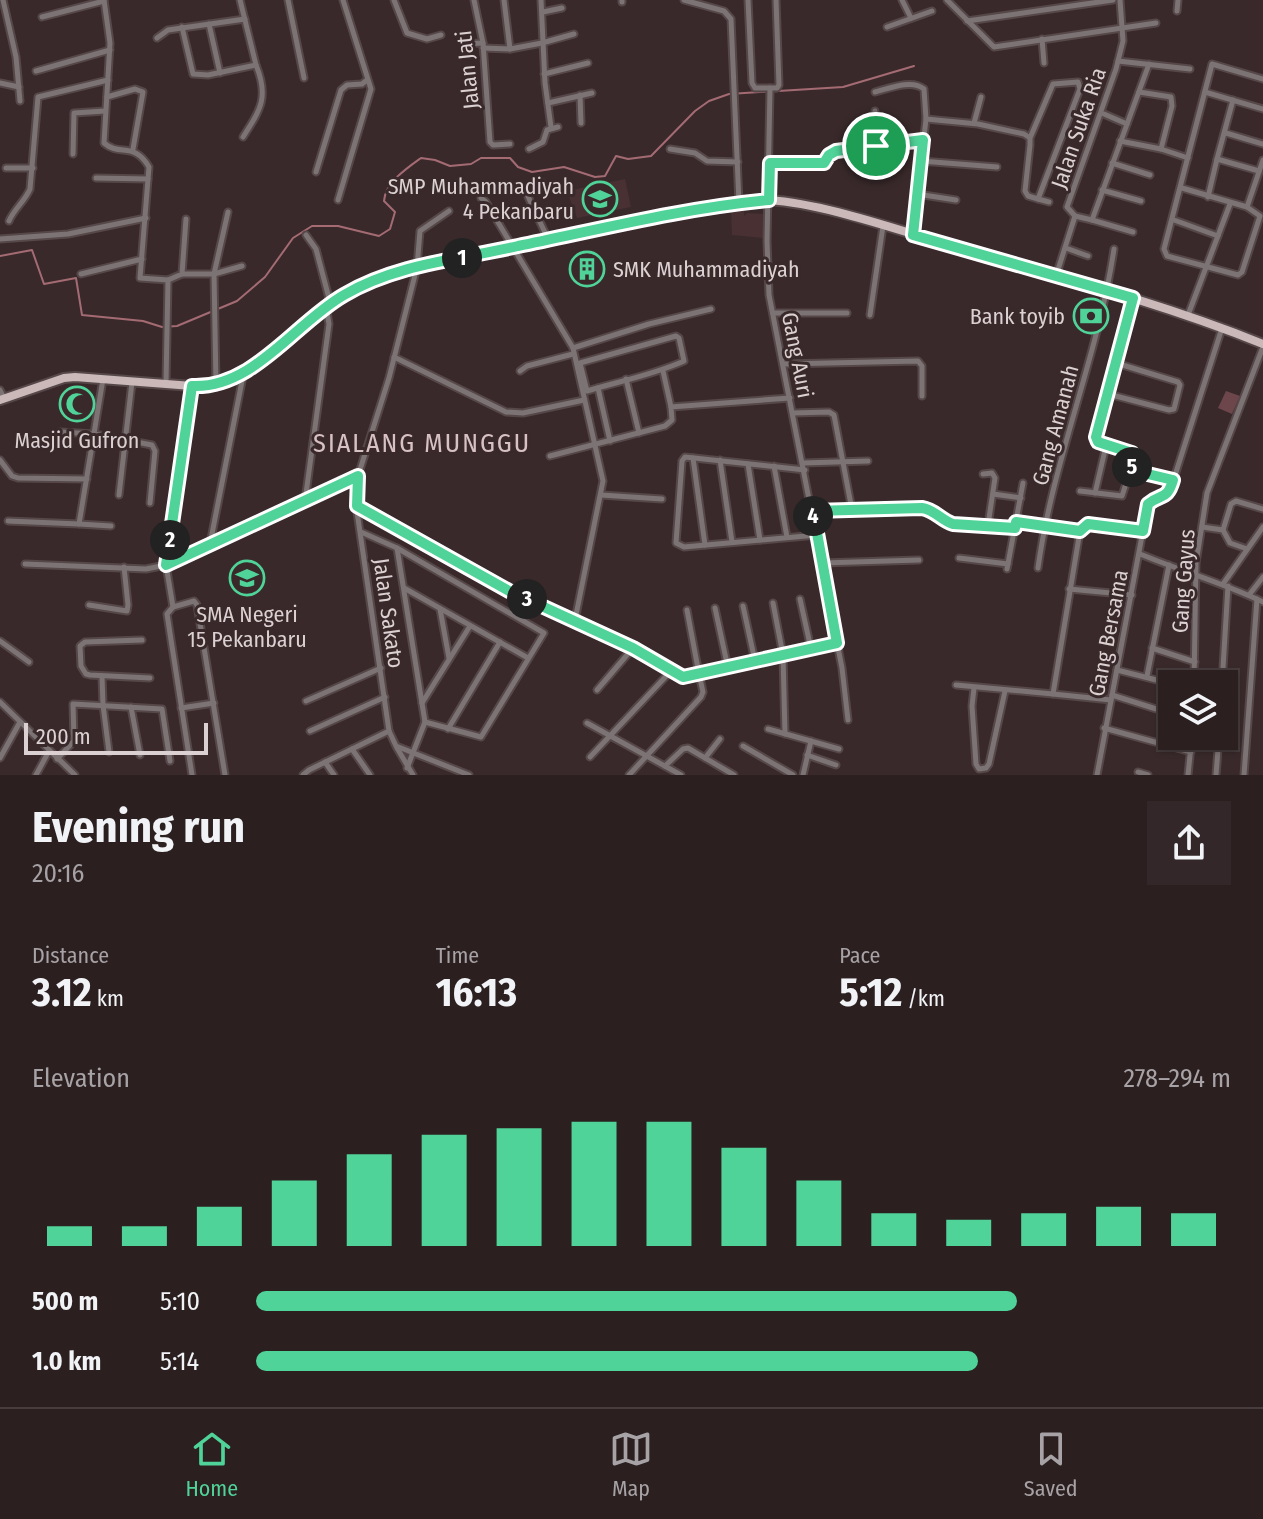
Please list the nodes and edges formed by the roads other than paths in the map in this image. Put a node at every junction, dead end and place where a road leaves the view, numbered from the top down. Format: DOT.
graph roads {
  1 [pos="3,0"];
  2 [pos="240,0"];
  3 [pos="288,0"];
  4 [pos="343,0"];
  5 [pos="394,0"];
  6 [pos="474,0"];
  7 [pos="504,0"];
  8 [pos="541,0"];
  9 [pos="684,0"];
  10 [pos="748,0"];
  11 [pos="776,0"];
  12 [pos="902,0"];
  13 [pos="947,0"];
  14 [pos="1113,0"];
  15 [pos="1120,0"];
  16 [pos="1178,0"];
  17 [pos="104,1"];
  18 [pos="562,8"];
  19 [pos="932,11"];
  20 [pos="1177,11"];
  21 [pos="543,12"];
  22 [pos="42,17"];
  23 [pos="911,18"];
  24 [pos="245,19"];
  25 [pos="8,21"];
  26 [pos="966,21"];
  27 [pos="0,22"];
  28 [pos="1156,23"];
  29 [pos="209,24"];
  30 [pos="182,27"];
  31 [pos="887,27"];
  32 [pos="1123,28"];
  33 [pos="574,34"];
  34 [pos="441,35"];
  35 [pos="157,38"];
  36 [pos="1042,39"];
  37 [pos="542,43"];
  38 [pos="463,44"];
  39 [pos="483,46"];
  40 [pos="510,49"];
  41 [pos="110,50"];
  42 [pos="1118,60"];
  43 [pos="588,63"];
  44 [pos="1044,63"];
  45 [pos="1149,64"];
  46 [pos="256,65"];
  47 [pos="1190,69"];
  48 [pos="36,71"];
  49 [pos="220,73"];
  50 [pos="544,74"];
  51 [pos="304,78"];
  52 [pos="1263,79"];
  53 [pos="108,80"];
  54 [pos="367,80"];
  55 [pos="0,83"];
  56 [pos="19,87"];
  57 [pos="770,90"];
  58 [pos="875,92"];
  59 [pos="1139,92"];
  60 [pos="1205,92"];
  61 [pos="592,93"];
  62 [pos="580,95"];
  63 [pos="107,97"];
  64 [pos="981,97"];
  65 [pos="1233,100"];
  66 [pos="20,101"];
  67 [pos="548,103"];
  68 [pos="1263,109"];
  69 [pos="105,111"];
  70 [pos="875,111"];
  71 [pos="1104,114"];
  72 [pos="926,119"];
  73 [pos="581,123"];
  74 [pos="974,123"];
  75 [pos="1127,124"];
  76 [pos="1226,133"];
  77 [pos="243,137"];
  78 [pos="1030,138"];
  79 [pos="923,140"];
  80 [pos="1120,141"];
  81 [pos="510,144"];
  82 [pos="1263,144"];
  83 [pos="876,146"];
  84 [pos="133,149"];
  85 [pos="529,149"];
  86 [pos="670,149"];
  87 [pos="1161,149"];
  88 [pos="73,154"];
  89 [pos="1188,158"];
  90 [pos="1217,159"];
  91 [pos="1263,160"];
  92 [pos="921,161"];
  93 [pos="738,162"];
  94 [pos="770,163"];
  95 [pos="1112,163"];
  96 [pos="997,167"];
  97 [pos="6,168"];
  98 [pos="33,168"];
  99 [pos="1259,171"];
  100 [pos="316,172"];
  101 [pos="876,175"];
  102 [pos="1150,175"];
  103 [pos="96,178"];
  104 [pos="148,179"];
  105 [pos="543,183"];
  106 [pos="1182,188"];
  107 [pos="1102,190"];
  108 [pos="917,194"];
  109 [pos="1208,197"];
  110 [pos="481,198"];
  111 [pos="1038,199"];
  112 [pos="338,200"];
  113 [pos="769,200"];
  114 [pos="956,200"];
  115 [pos="1141,201"];
  116 [pos="1049,202"];
  117 [pos="739,203"];
  118 [pos="1230,204"];
  119 [pos="1247,207"];
  120 [pos="449,211"];
  121 [pos="228,212"];
  122 [pos="1075,216"];
  123 [pos="1262,216"];
  124 [pos="146,218"];
  125 [pos="186,219"];
  126 [pos="1092,220"];
  127 [pos="1173,220"];
  128 [pos="9,221"];
  129 [pos="883,226"];
  130 [pos="1133,232"];
  131 [pos="306,235"];
  132 [pos="913,235"];
  133 [pos="1218,236"];
  134 [pos="0,239"];
  135 [pos="548,240"];
  136 [pos="515,247"];
  137 [pos="1066,247"];
  138 [pos="1114,249"];
  139 [pos="1088,256"];
  140 [pos="142,259"];
  141 [pos="1207,265"];
  142 [pos="242,266"];
  143 [pos="417,267"];
  144 [pos="81,274"];
  145 [pos="182,274"];
  146 [pos="214,274"];
  147 [pos="1056,276"];
  148 [pos="168,280"];
  149 [pos="1108,291"];
  150 [pos="1133,298"];
  151 [pos="328,305"];
  152 [pos="711,309"];
  153 [pos="773,313"];
  154 [pos="847,313"];
  155 [pos="870,315"];
  156 [pos="1188,315"];
  157 [pos="1222,327"];
  158 [pos="1263,346"];
  159 [pos="573,351"];
  160 [pos="394,357"];
  161 [pos="1116,363"];
  162 [pos="783,364"];
  163 [pos="520,371"];
  164 [pos="663,371"];
  165 [pos="243,375"];
  166 [pos="103,379"];
  167 [pos="626,379"];
  168 [pos="133,381"];
  169 [pos="166,385"];
  170 [pos="192,386"];
  171 [pos="216,386"];
  172 [pos="598,388"];
  173 [pos="1108,394"];
  174 [pos="1,396"];
  175 [pos="922,396"];
  176 [pos="790,398"];
  177 [pos="584,400"];
  178 [pos="671,407"];
  179 [pos="793,413"];
  180 [pos="60,432"];
  181 [pos="639,433"];
  182 [pos="94,434"];
  183 [pos="126,440"];
  184 [pos="610,441"];
  185 [pos="594,445"];
  186 [pos="1106,446"];
  187 [pos="550,456"];
  188 [pos="693,458"];
  189 [pos="0,460"];
  190 [pos="720,460"];
  191 [pos="868,461"];
  192 [pos="842,462"];
  193 [pos="748,464"];
  194 [pos="774,466"];
  195 [pos="804,466"];
  196 [pos="1131,470"];
  197 [pos="983,474"];
  198 [pos="358,476"];
  199 [pos="87,479"];
  200 [pos="1173,480"];
  201 [pos="1023,483"];
  202 [pos="1080,491"];
  203 [pos="1095,493"];
  204 [pos="993,494"];
  205 [pos="119,495"];
  206 [pos="601,495"];
  207 [pos="1021,498"];
  208 [pos="662,499"];
  209 [pos="305,501"];
  210 [pos="150,503"];
  211 [pos="357,506"];
  212 [pos="1263,509"];
  213 [pos="852,510"];
  214 [pos="813,511"];
  215 [pos="8,521"];
  216 [pos="79,524"];
  217 [pos="988,525"];
  218 [pos="1016,525"];
  219 [pos="111,526"];
  220 [pos="1044,527"];
  221 [pos="1202,527"];
  222 [pos="1263,527"];
  223 [pos="1223,530"];
  224 [pos="1080,531"];
  225 [pos="1143,531"];
  226 [pos="361,532"];
  227 [pos="817,535"];
  228 [pos="787,537"];
  229 [pos="760,540"];
  230 [pos="732,542"];
  231 [pos="210,544"];
  232 [pos="705,545"];
  233 [pos="397,548"];
  234 [pos="1247,549"];
  235 [pos="1140,554"];
  236 [pos="959,558"];
  237 [pos="919,560"];
  238 [pos="822,563"];
  239 [pos="25,564"];
  240 [pos="166,565"];
  241 [pos="1169,565"];
  242 [pos="124,567"];
  243 [pos="1038,568"];
  244 [pos="1197,577"];
  245 [pos="1263,577"];
  246 [pos="1225,585"];
  247 [pos="403,588"];
  248 [pos="1069,589"];
  249 [pos="1132,595"];
  250 [pos="1249,595"];
  251 [pos="800,599"];
  252 [pos="1260,601"];
  253 [pos="773,603"];
  254 [pos="89,605"];
  255 [pos="743,606"];
  256 [pos="173,607"];
  257 [pos="439,608"];
  258 [pos="715,608"];
  259 [pos="687,610"];
  260 [pos="575,620"];
  261 [pos="470,626"];
  262 [pos="142,640"];
  263 [pos="0,641"];
  264 [pos="500,642"];
  265 [pos="837,643"];
  266 [pos="633,648"];
  267 [pos="1152,648"];
  268 [pos="811,649"];
  269 [pos="783,655"];
  270 [pos="528,658"];
  271 [pos="449,659"];
  272 [pos="755,661"];
  273 [pos="29,662"];
  274 [pos="1195,662"];
  275 [pos="381,668"];
  276 [pos="728,668"];
  277 [pos="1117,670"];
  278 [pos="1195,670"];
  279 [pos="1222,670"];
  280 [pos="671,671"];
  281 [pos="699,674"];
  282 [pos="102,676"];
  283 [pos="1147,676"];
  284 [pos="150,678"];
  285 [pos="1158,680"];
  286 [pos="956,685"];
  287 [pos="974,688"];
  288 [pos="597,690"];
  289 [pos="1005,691"];
  290 [pos="1053,694"];
  291 [pos="385,697"];
  292 [pos="1112,698"];
  293 [pos="306,701"];
  294 [pos="0,702"];
  295 [pos="214,703"];
  296 [pos="422,703"];
  297 [pos="103,705"];
  298 [pos="131,707"];
  299 [pos="181,708"];
  300 [pos="1158,710"];
  301 [pos="848,720"];
  302 [pos="20,722"];
  303 [pos="425,722"];
  304 [pos="587,723"];
  305 [pos="1104,728"];
  306 [pos="448,729"];
  307 [pos="768,729"];
  308 [pos="310,731"];
  309 [pos="389,731"];
  310 [pos="785,734"];
  311 [pos="608,735"];
  312 [pos="720,739"];
  313 [pos="811,741"];
  314 [pos="396,746"];
  315 [pos="743,746"];
  316 [pos="352,749"];
  317 [pos="839,749"];
  318 [pos="1218,750"];
  319 [pos="49,751"];
  320 [pos="109,752"];
  321 [pos="1191,752"];
  322 [pos="140,755"];
  323 [pos="414,755"];
  324 [pos="807,755"];
  325 [pos="590,757"];
  326 [pos="646,757"];
  327 [pos="0,758"];
  328 [pos="705,758"];
  329 [pos="57,759"];
  330 [pos="170,761"];
  331 [pos="325,762"];
  332 [pos="836,765"];
  333 [pos="665,766"];
  334 [pos="407,768"];
  335 [pos="723,772"];
  336 [pos="1138,772"];
  337 [pos="71,774"];
  338 [pos="677,774"];
  339 [pos="36,775"];
  340 [pos="192,775"];
  341 [pos="225,775"];
  342 [pos="303,775"];
  343 [pos="334,775"];
  344 [pos="370,775"];
  345 [pos="413,775"];
  346 [pos="469,775"];
  347 [pos="629,775"];
  348 [pos="734,775"];
  349 [pos="793,775"];
  350 [pos="803,775"];
  351 [pos="1097,775"];
  352 [pos="1148,775"];
  353 [pos="1188,775"];
  354 [pos="1216,775"];
  355 [pos="1244,775"];
  1 -- 25 [label="street"];
  2 -- 24 [label="street"];
  3 -- 51 [label="street"];
  4 -- 54 [label="street"];
  5 -- 34 [label="street"];
  6 -- 39 [label="street, Jalan Jati"];
  7 -- 40 [label="street"];
  8 -- 21 [label="street"];
  9 -- 93 [label="street"];
  10 -- 57 [label="street"];
  11 -- 57 [label="street, Gang Auri"];
  12 -- 23 [label="street"];
  13 -- 26 [label="street"];
  14 -- 26 [label="street"];
  15 -- 32 [label="street"];
  16 -- 20 [label="street"];
  17 -- 22 [label="street"];
  17 -- 41 [label="street"];
  18 -- 21 [label="street"];
  19 -- 23 [label="street"];
  21 -- 37 [label="street"];
  23 -- 31 [label="street"];
  24 -- 29 [label="street"];
  24 -- 46 [label="street"];
  25 -- 27 [label="street"];
  25 -- 56 [label="street"];
  26 -- 36 [label="street"];
  28 -- 32 [label="street"];
  29 -- 30 [label="street"];
  29 -- 49 [label="street"];
  30 -- 35 [label="street"];
  30 -- 49 [label="street"];
  32 -- 36 [label="street"];
  32 -- 42 [label="street, Jalan Suka Ria"];
  33 -- 37 [label="street"];
  36 -- 44 [label="street"];
  37 -- 40 [label="street"];
  37 -- 50 [label="street"];
  38 -- 39 [label="street"];
  39 -- 40 [label="street"];
  39 -- 81 [label="street, Jalan Jati"];
  41 -- 48 [label="street"];
  41 -- 53 [label="street"];
  42 -- 45 [label="street"];
  42 -- 122 [label="street, Jalan Suka Ria"];
  43 -- 50 [label="street"];
  45 -- 47 [label="street"];
  45 -- 59 [label="street"];
  46 -- 49 [label="street"];
  46 -- 77 [label="street"];
  50 -- 67 [label="street"];
  52 -- 60 [label="street"];
  53 -- 63 [label="street"];
  53 -- 98 [label="street"];
  54 -- 100 [label="street"];
  54 -- 112 [label="street"];
  55 -- 56 [label="street"];
  56 -- 66 [label="street"];
  57 -- 94 [label="street, Gang Auri"];
  58 -- 72 [label="street"];
  59 -- 75 [label="street"];
  59 -- 87 [label="street"];
  60 -- 65 [label="street"];
  60 -- 89 [label="street"];
  61 -- 62 [label="street"];
  62 -- 67 [label="street"];
  62 -- 73 [label="street"];
  63 -- 69 [label="street"];
  63 -- 84 [label="street"];
  64 -- 74 [label="street"];
  65 -- 68 [label="street"];
  65 -- 76 [label="street"];
  67 -- 85 [label="street"];
  69 -- 84 [label="street"];
  69 -- 88 [label="street"];
  70 -- 83 [label="street"];
  71 -- 75 [label="street"];
  72 -- 74 [label="street"];
  72 -- 79 [label="street"];
  74 -- 78 [label="street"];
  75 -- 80 [label="street"];
  76 -- 82 [label="street"];
  76 -- 90 [label="street"];
  78 -- 111 [label="street"];
  78 -- 111 [label="street"];
  79 -- 83 [label="street"];
  79 -- 92 [label="street"];
  80 -- 87 [label="street"];
  80 -- 95 [label="street"];
  83 -- 94 [label="street"];
  83 -- 101 [label="street"];
  84 -- 104 [label="street"];
  86 -- 93 [label="street"];
  87 -- 89 [label="street"];
  89 -- 106 [label="street"];
  90 -- 99 [label="street"];
  90 -- 109 [label="street"];
  91 -- 99 [label="street"];
  92 -- 96 [label="street"];
  92 -- 108 [label="street"];
  93 -- 117 [label="street"];
  94 -- 113 [label="street, Gang Auri"];
  95 -- 102 [label="street"];
  95 -- 107 [label="street"];
  97 -- 98 [label="street"];
  98 -- 128 [label="street"];
  99 -- 119 [label="street"];
  103 -- 104 [label="street"];
  104 -- 124 [label="street"];
  105 -- 135 [label="street"];
  106 -- 109 [label="street"];
  106 -- 127 [label="street"];
  107 -- 115 [label="street"];
  107 -- 126 [label="street"];
  108 -- 114 [label="street"];
  108 -- 132 [label="street"];
  109 -- 118 [label="street"];
  110 -- 136 [label="street"];
  111 -- 116 [label="street"];
  113 -- 117 [label="main road"];
  113 -- 129 [label="main road"];
  113 -- 153 [label="street, Gang Auri"];
  117 -- 135 [label="main road"];
  118 -- 119 [label="street"];
  118 -- 133 [label="street"];
  119 -- 123 [label="street"];
  120 -- 143 [label="street, Jalan Sakato"];
  121 -- 146 [label="street"];
  122 -- 126 [label="street"];
  122 -- 137 [label="street"];
  123 -- 141 [label="street"];
  124 -- 134 [label="street"];
  124 -- 140 [label="street"];
  125 -- 145 [label="street"];
  126 -- 130 [label="street"];
  127 -- 133 [label="street"];
  127 -- 141 [label="street"];
  129 -- 132 [label="main road"];
  129 -- 155 [label="street"];
  131 -- 151 [label="street"];
  132 -- 147 [label="main road"];
  133 -- 141 [label="street"];
  135 -- 136 [label="main road"];
  136 -- 143 [label="main road"];
  136 -- 159 [label="street"];
  137 -- 139 [label="street"];
  137 -- 147 [label="street"];
  138 -- 149 [label="street, Gang Amanah"];
  140 -- 144 [label="street"];
  140 -- 148 [label="street"];
  141 -- 156 [label="street"];
  142 -- 146 [label="street"];
  143 -- 151 [label="main road"];
  143 -- 160 [label="street, Jalan Sakato"];
  145 -- 146 [label="street"];
  145 -- 148 [label="street"];
  146 -- 171 [label="street"];
  147 -- 149 [label="main road"];
  148 -- 169 [label="street"];
  149 -- 150 [label="main road"];
  149 -- 220 [label="street, Gang Amanah"];
  150 -- 156 [label="main road"];
  150 -- 161 [label="street"];
  151 -- 165 [label="main road"];
  151 -- 209 [label="street"];
  152 -- 159 [label="street"];
  153 -- 154 [label="street"];
  153 -- 162 [label="street, Gang Auri"];
  156 -- 157 [label="main road"];
  157 -- 158 [label="main road"];
  157 -- 200 [label="street, Gang Bersama"];
  158 -- 221 [label="street, Gang Gayus"];
  159 -- 163 [label="street"];
  159 -- 177 [label="street"];
  160 -- 177 [label="street"];
  160 -- 198 [label="street, Jalan Sakato"];
  161 -- 173 [label="street"];
  161 -- 173 [label="street"];
  162 -- 175 [label="street"];
  162 -- 176 [label="street, Gang Auri"];
  164 -- 167 [label="street"];
  164 -- 172 [label="street"];
  164 -- 178 [label="street"];
  165 -- 171 [label="main road"];
  165 -- 231 [label="street"];
  166 -- 168 [label="main road"];
  166 -- 174 [label="main road"];
  166 -- 182 [label="street"];
  167 -- 172 [label="street"];
  167 -- 181 [label="street"];
  168 -- 169 [label="main road"];
  168 -- 183 [label="street"];
  169 -- 170 [label="main road"];
  170 -- 171 [label="main road"];
  170 -- 240 [label="street"];
  172 -- 184 [label="street"];
  173 -- 186 [label="street"];
  176 -- 178 [label="street"];
  176 -- 179 [label="street, Gang Auri"];
  177 -- 185 [label="street"];
  178 -- 181 [label="street"];
  179 -- 192 [label="street"];
  179 -- 195 [label="street, Gang Auri"];
  180 -- 182 [label="street"];
  181 -- 184 [label="street"];
  182 -- 183 [label="street"];
  182 -- 199 [label="street"];
  183 -- 205 [label="street"];
  183 -- 210 [label="street"];
  184 -- 185 [label="street"];
  185 -- 187 [label="street"];
  185 -- 206 [label="street"];
  186 -- 196 [label="street"];
  186 -- 203 [label="street"];
  188 -- 190 [label="street"];
  188 -- 232 [label="street"];
  188 -- 232 [label="street"];
  189 -- 199 [label="street"];
  190 -- 193 [label="street"];
  190 -- 230 [label="street"];
  191 -- 192 [label="street"];
  192 -- 195 [label="street"];
  192 -- 213 [label="street"];
  193 -- 194 [label="street"];
  193 -- 229 [label="street"];
  194 -- 195 [label="street"];
  194 -- 228 [label="street"];
  195 -- 214 [label="street, Gang Auri"];
  196 -- 200 [label="street"];
  196 -- 203 [label="street"];
  197 -- 204 [label="street"];
  198 -- 209 [label="street"];
  198 -- 211 [label="street, Jalan Sakato"];
  199 -- 216 [label="street"];
  200 -- 225 [label="street, Gang Bersama"];
  201 -- 207 [label="street"];
  202 -- 203 [label="street"];
  204 -- 207 [label="street"];
  204 -- 217 [label="street"];
  206 -- 208 [label="street"];
  206 -- 260 [label="street"];
  207 -- 218 [label="street"];
  209 -- 231 [label="street"];
  211 -- 226 [label="street, Jalan Sakato"];
  211 -- 260 [label="street"];
  212 -- 223 [label="street"];
  213 -- 214 [label="street"];
  213 -- 217 [label="street"];
  214 -- 227 [label="street, Gang Auri"];
  215 -- 216 [label="street"];
  216 -- 219 [label="street"];
  217 -- 218 [label="street"];
  218 -- 220 [label="street"];
  218 -- 236 [label="street"];
  220 -- 224 [label="street"];
  220 -- 243 [label="street, Gang Amanah"];
  221 -- 223 [label="street"];
  221 -- 244 [label="street, Gang Gayus"];
  222 -- 234 [label="street"];
  223 -- 234 [label="street"];
  224 -- 225 [label="street"];
  224 -- 248 [label="street"];
  225 -- 235 [label="street, Gang Bersama"];
  226 -- 233 [label="street"];
  226 -- 275 [label="street, Jalan Sakato"];
  227 -- 228 [label="street"];
  227 -- 238 [label="street, Gang Auri"];
  228 -- 229 [label="street"];
  229 -- 230 [label="street"];
  230 -- 232 [label="street"];
  231 -- 240 [label="street"];
  233 -- 247 [label="street"];
  233 -- 270 [label="street"];
  234 -- 246 [label="street"];
  235 -- 241 [label="street"];
  235 -- 249 [label="street, Gang Bersama"];
  237 -- 238 [label="street"];
  238 -- 265 [label="street, Gang Auri"];
  239 -- 242 [label="street"];
  240 -- 242 [label="street"];
  240 -- 256 [label="street"];
  241 -- 244 [label="street"];
  241 -- 267 [label="street"];
  242 -- 254 [label="street"];
  244 -- 246 [label="street"];
  244 -- 274 [label="street, Gang Gayus"];
  245 -- 250 [label="street"];
  246 -- 250 [label="street"];
  246 -- 279 [label="street"];
  247 -- 257 [label="street"];
  247 -- 296 [label="street"];
  248 -- 249 [label="street"];
  248 -- 290 [label="street"];
  249 -- 277 [label="street, Gang Bersama"];
  250 -- 252 [label="street"];
  251 -- 268 [label="street"];
  252 -- 355 [label="street"];
  253 -- 269 [label="street"];
  255 -- 272 [label="street"];
  256 -- 295 [label="street"];
  256 -- 299 [label="street"];
  257 -- 261 [label="street"];
  257 -- 271 [label="street"];
  258 -- 276 [label="street"];
  259 -- 281 [label="street"];
  260 -- 266 [label="street"];
  261 -- 264 [label="street"];
  261 -- 271 [label="street"];
  262 -- 282 [label="street"];
  263 -- 273 [label="street"];
  264 -- 270 [label="street"];
  264 -- 306 [label="street"];
  265 -- 268 [label="street"];
  265 -- 301 [label="street, Gang Auri"];
  266 -- 280 [label="street"];
  266 -- 288 [label="street"];
  267 -- 274 [label="street"];
  267 -- 283 [label="street"];
  268 -- 269 [label="street"];
  269 -- 272 [label="street"];
  269 -- 310 [label="street"];
  270 -- 306 [label="street"];
  271 -- 296 [label="street"];
  272 -- 276 [label="street"];
  274 -- 278 [label="street, Gang Gayus"];
  275 -- 291 [label="street, Jalan Sakato"];
  275 -- 293 [label="street"];
  276 -- 281 [label="street"];
  277 -- 283 [label="street"];
  277 -- 292 [label="street, Gang Bersama"];
  280 -- 281 [label="street"];
  280 -- 311 [label="street"];
  281 -- 326 [label="street"];
  282 -- 284 [label="street"];
  282 -- 297 [label="street"];
  283 -- 285 [label="street"];
  286 -- 287 [label="street"];
  287 -- 289 [label="street"];
  287 -- 289 [label="street"];
  289 -- 290 [label="street"];
  290 -- 292 [label="street"];
  291 -- 308 [label="street"];
  291 -- 309 [label="street, Jalan Sakato"];
  292 -- 300 [label="street"];
  292 -- 305 [label="street, Gang Bersama"];
  294 -- 302 [label="street"];
  295 -- 299 [label="street"];
  295 -- 341 [label="street"];
  296 -- 303 [label="street"];
  297 -- 298 [label="street"];
  297 -- 320 [label="street"];
  297 -- 329 [label="street"];
  298 -- 322 [label="street"];
  298 -- 330 [label="street"];
  299 -- 340 [label="street"];
  302 -- 319 [label="street"];
  302 -- 327 [label="street"];
  303 -- 306 [label="street"];
  303 -- 323 [label="street"];
  304 -- 311 [label="street"];
  305 -- 321 [label="street"];
  305 -- 351 [label="street, Gang Bersama"];
  307 -- 310 [label="street"];
  309 -- 314 [label="street, Jalan Sakato"];
  309 -- 316 [label="street"];
  310 -- 313 [label="street"];
  311 -- 325 [label="street"];
  311 -- 326 [label="street"];
  312 -- 328 [label="street"];
  313 -- 317 [label="street"];
  313 -- 324 [label="street"];
  314 -- 323 [label="street"];
  314 -- 334 [label="street, Jalan Sakato"];
  315 -- 349 [label="street"];
  316 -- 331 [label="street"];
  316 -- 344 [label="street"];
  318 -- 354 [label="street"];
  319 -- 329 [label="street"];
  319 -- 339 [label="street"];
  321 -- 353 [label="street"];
  323 -- 334 [label="street"];
  323 -- 346 [label="street"];
  324 -- 332 [label="street"];
  324 -- 350 [label="street"];
  326 -- 333 [label="street"];
  326 -- 347 [label="street"];
  328 -- 333 [label="street"];
  328 -- 335 [label="street"];
  329 -- 337 [label="street"];
  331 -- 342 [label="street"];
  331 -- 343 [label="street"];
  333 -- 338 [label="street"];
  334 -- 345 [label="street, Jalan Sakato"];
  335 -- 348 [label="street"];
  336 -- 352 [label="street"];
}
